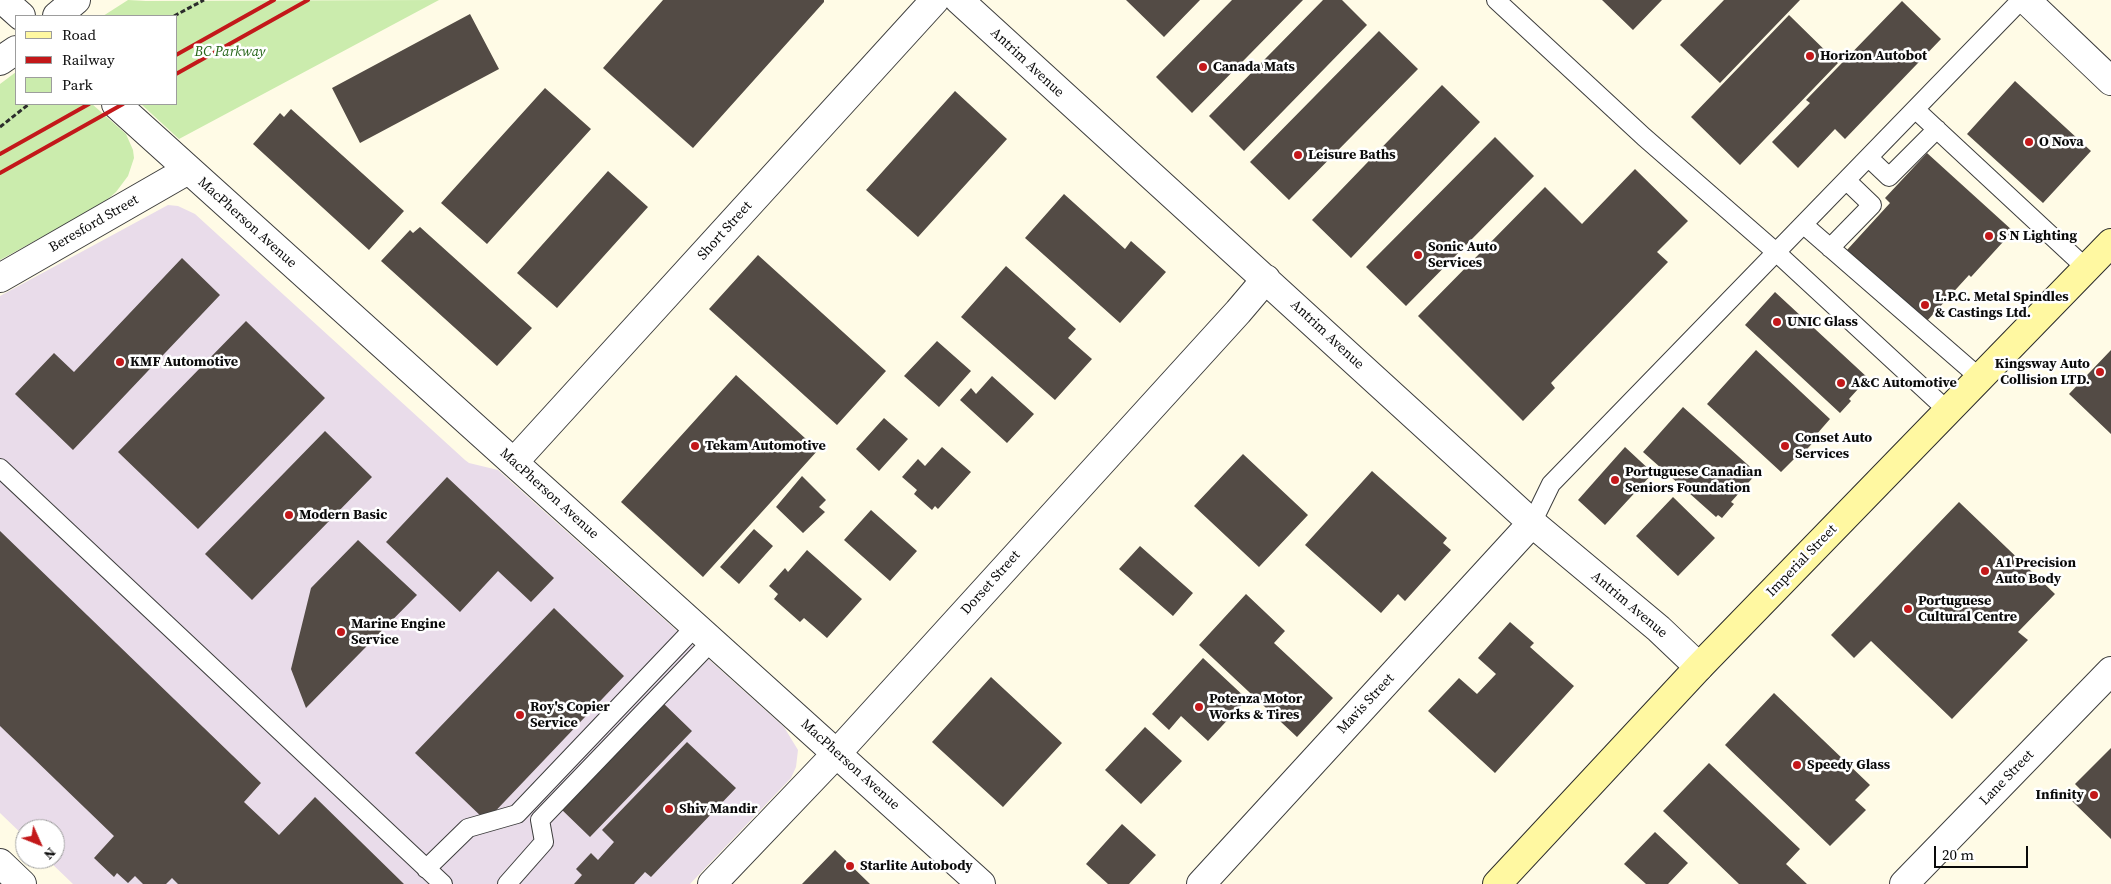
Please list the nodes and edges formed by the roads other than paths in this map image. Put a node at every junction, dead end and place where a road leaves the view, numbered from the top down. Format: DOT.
graph roads {
  1 [pos="3,0"];
  2 [pos="76,0"];
  3 [pos="935,0"];
  4 [pos="959,0"];
  5 [pos="1496,0"];
  6 [pos="2021,0"];
  7 [pos="2026,0"];
  8 [pos="20,15"];
  9 [pos="58,15"];
  10 [pos="15,51"];
  11 [pos="0,62"];
  12 [pos="2111,81"];
  13 [pos="117,105"];
  14 [pos="1916,110"];
  15 [pos="1937,129"];
  16 [pos="1869,158"];
  17 [pos="188,170"];
  18 [pos="1847,181"];
  19 [pos="1804,226"];
  20 [pos="2111,243"];
  21 [pos="1830,248"];
  22 [pos="1777,253"];
  23 [pos="2086,268"];
  24 [pos="0,278"];
  25 [pos="1266,279"];
  26 [pos="1980,378"];
  27 [pos="1948,411"];
  28 [pos="514,462"];
  29 [pos="0,468"];
  30 [pos="1532,523"];
  31 [pos="704,633"];
  32 [pos="1699,666"];
  33 [pos="2111,671"];
  34 [pos="837,753"];
  35 [pos="0,862"];
  36 [pos="426,869"];
  37 [pos="22,884"];
  38 [pos="443,884"];
  39 [pos="507,884"];
  40 [pos="712,884"];
  41 [pos="981,884"];
  42 [pos="1200,884"];
  43 [pos="1497,884"];
  44 [pos="1904,884"];
  1 -- 8 [label="street"];
  2 -- 9 [label="street"];
  3 -- 28 [label="street, Short Street"];
  4 -- 25 [label="street, Antrim Avenue"];
  5 -- 22 [label="lane"];
  6 -- 14 [label="lane"];
  7 -- 12 [label="street"];
  10 -- 11 [label="street"];
  13 -- 17 [label="street, MacPherson Avenue"];
  14 -- 15 [label="lane"];
  14 -- 16 [label="lane"];
  15 -- 16 [label="lane"];
  15 -- 23 [label="lane"];
  16 -- 18 [label="lane"];
  17 -- 24 [label="street, Beresford Street"];
  17 -- 28 [label="street, MacPherson Avenue"];
  18 -- 19 [label="lane"];
  18 -- 21 [label="lane"];
  19 -- 21 [label="lane"];
  19 -- 22 [label="lane"];
  20 -- 23 [label="main road, Imperial Street"];
  21 -- 26 [label="lane"];
  22 -- 27 [label="lane"];
  22 -- 30 [label="lane"];
  23 -- 26 [label="main road, Imperial Street"];
  25 -- 30 [label="street, Antrim Avenue"];
  25 -- 34 [label="street, Dorset Street"];
  26 -- 27 [label="main road, Imperial Street"];
  27 -- 32 [label="main road, Imperial Street"];
  28 -- 31 [label="street, MacPherson Avenue"];
  29 -- 36 [label="lane"];
  30 -- 32 [label="street, Antrim Avenue"];
  30 -- 42 [label="street, Mavis Street"];
  31 -- 34 [label="street, MacPherson Avenue"];
  31 -- 36 [label="lane"];
  31 -- 39 [label="lane"];
  32 -- 43 [label="main road, Imperial Street"];
  33 -- 44 [label="street, Lane Street"];
  34 -- 40 [label="street, Dorset Street"];
  34 -- 41 [label="street, MacPherson Avenue"];
  35 -- 37 [label="street"];
  36 -- 38 [label="lane"];
}
